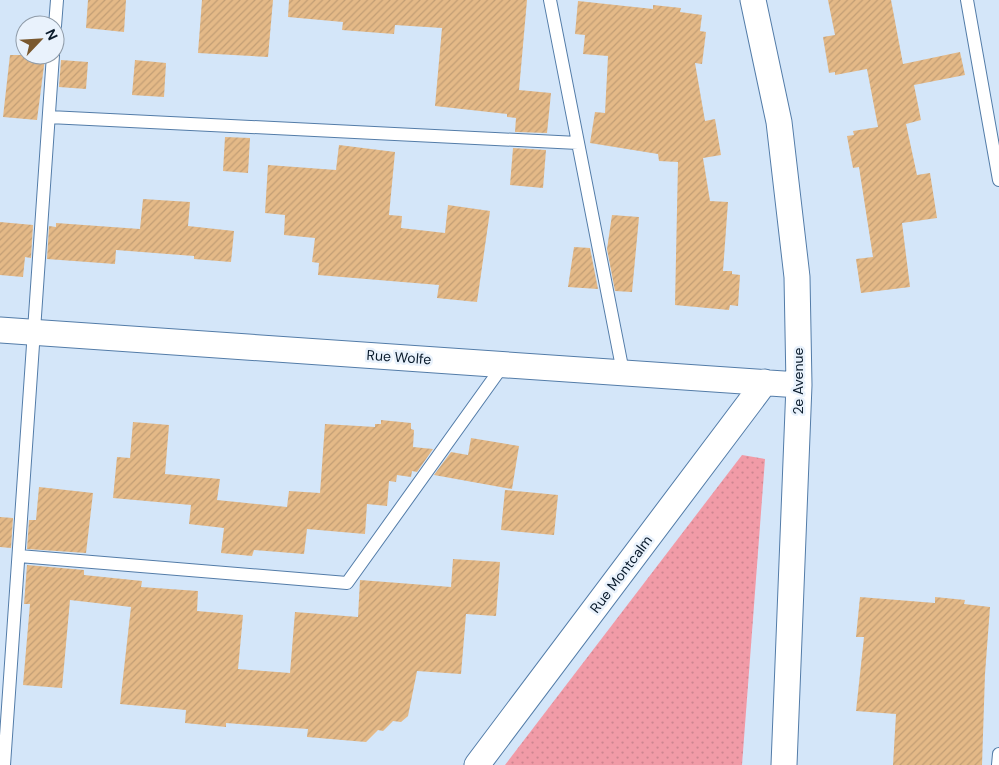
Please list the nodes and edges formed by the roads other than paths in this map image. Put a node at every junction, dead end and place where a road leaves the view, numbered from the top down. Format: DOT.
graph roads {
  1 [pos="57,0"];
  2 [pos="550,0"];
  3 [pos="753,0"];
  4 [pos="967,0"];
  5 [pos="56,15"];
  6 [pos="52,65"];
  7 [pos="49,117"];
  8 [pos="578,143"];
  9 [pos="999,180"];
  10 [pos="0,330"];
  11 [pos="34,332"];
  12 [pos="504,364"];
  13 [pos="623,372"];
  14 [pos="765,382"];
  15 [pos="799,385"];
  16 [pos="19,556"];
  17 [pos="999,754"];
  18 [pos="4,765"];
  19 [pos="477,765"];
  20 [pos="784,765"];
  21 [pos="998,765"];
  1 -- 5 [label="lane"];
  2 -- 8 [label="lane"];
  3 -- 15 [label="street, 2e Avenue"];
  4 -- 9 [label="lane"];
  6 -- 7 [label="lane"];
  7 -- 8 [label="lane"];
  7 -- 11 [label="lane"];
  8 -- 13 [label="lane"];
  10 -- 11 [label="street, Rue Wolfe"];
  11 -- 12 [label="street, Rue Wolfe"];
  11 -- 16 [label="lane"];
  12 -- 13 [label="street, Rue Wolfe"];
  12 -- 16 [label="lane"];
  13 -- 14 [label="street, Rue Wolfe"];
  14 -- 15 [label="street, Rue Wolfe"];
  14 -- 19 [label="street, Rue Montcalm"];
  15 -- 20 [label="street, 2e Avenue"];
  16 -- 18 [label="lane"];
  17 -- 21 [label="lane"];
}
